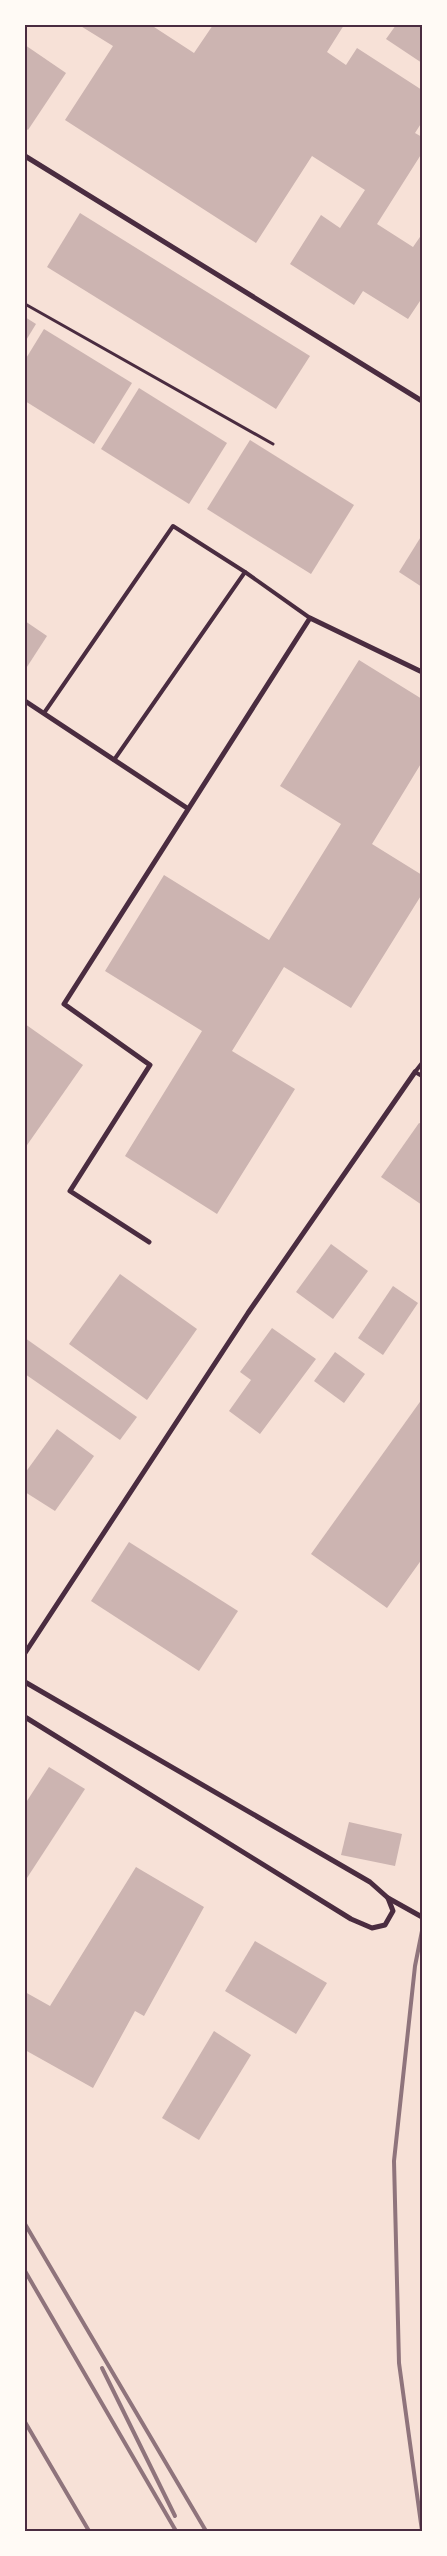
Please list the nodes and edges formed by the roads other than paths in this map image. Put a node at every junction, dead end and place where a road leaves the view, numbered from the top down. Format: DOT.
graph roads {
  1 [pos="25,156"];
  2 [pos="422,401"];
  3 [pos="245,572"];
  4 [pos="310,618"];
  5 [pos="422,672"];
  6 [pos="25,701"];
  7 [pos="44,713"];
  8 [pos="114,760"];
  9 [pos="187,808"];
  10 [pos="422,1063"];
  11 [pos="416,1072"];
  12 [pos="422,1076"];
  13 [pos="149,1242"];
  14 [pos="25,1653"];
  15 [pos="25,1682"];
  16 [pos="25,1717"];
  17 [pos="388,1898"];
  18 [pos="422,1917"];
  1 -- 2 [label="street"];
  3 -- 4 [label="lane"];
  3 -- 7 [label="lane"];
  3 -- 8 [label="lane"];
  4 -- 5 [label="street"];
  4 -- 9 [label="street"];
  6 -- 7 [label="street"];
  7 -- 8 [label="street"];
  8 -- 9 [label="street"];
  9 -- 13 [label="street"];
  10 -- 11 [label="lane"];
  11 -- 12 [label="lane"];
  11 -- 14 [label="street"];
  15 -- 17 [label="street"];
  16 -- 17 [label="street"];
  17 -- 18 [label="street"];
}
